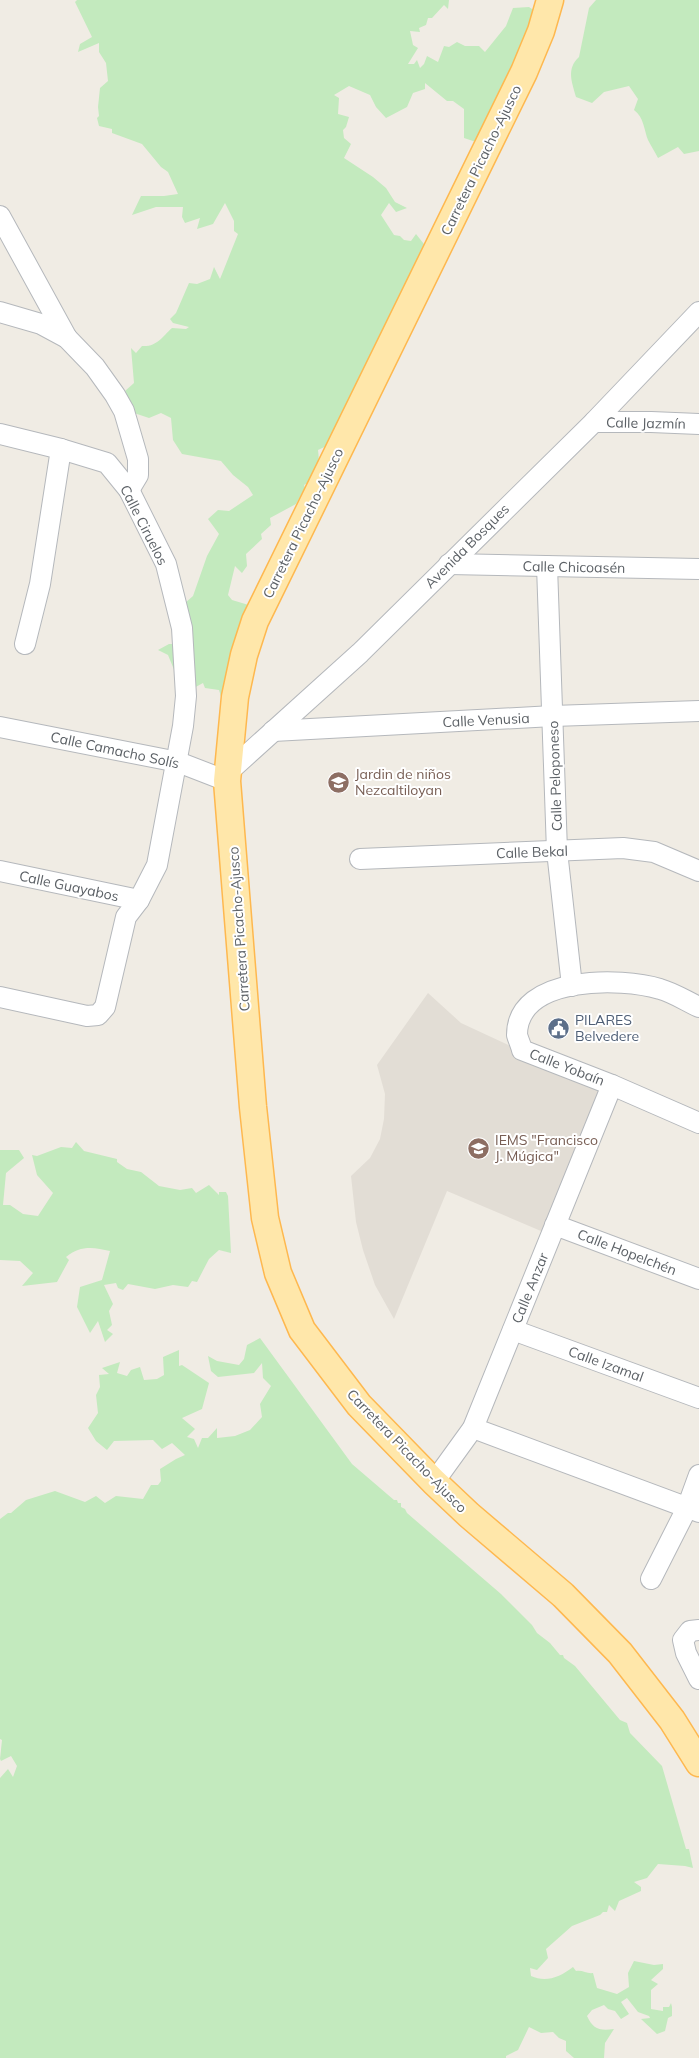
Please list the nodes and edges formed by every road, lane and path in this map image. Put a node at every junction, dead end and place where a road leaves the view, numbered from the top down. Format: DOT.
graph roads {
  1 [pos="550,0"];
  2 [pos="0,216"];
  3 [pos="0,312"];
  4 [pos="696,316"];
  5 [pos="67,338"];
  6 [pos="594,422"];
  7 [pos="699,424"];
  8 [pos="0,434"];
  9 [pos="62,449"];
  10 [pos="130,490"];
  11 [pos="448,564"];
  12 [pos="547,566"];
  13 [pos="699,569"];
  14 [pos="24,644"];
  15 [pos="699,711"];
  16 [pos="553,716"];
  17 [pos="0,726"];
  18 [pos="273,731"];
  19 [pos="178,762"];
  20 [pos="227,777"];
  21 [pos="558,851"];
  22 [pos="360,859"];
  23 [pos="699,870"];
  24 [pos="0,871"];
  25 [pos="139,900"];
  26 [pos="572,986"];
  27 [pos="0,997"];
  28 [pos="699,1007"];
  29 [pos="612,1085"];
  30 [pos="699,1123"];
  31 [pos="555,1225"];
  32 [pos="699,1279"];
  33 [pos="513,1330"];
  34 [pos="699,1398"];
  35 [pos="473,1428"];
  36 [pos="699,1476"];
  37 [pos="434,1482"];
  38 [pos="693,1510"];
  39 [pos="651,1579"];
  40 [pos="699,1630"];
  41 [pos="699,1679"];
  42 [pos="699,1763"];
  1 -- 20 [label="main road, Carretera Picacho-Ajusco"];
  2 -- 5 [label="street"];
  3 -- 5 [label="street"];
  4 -- 6 [label="street, Avenida Bosques"];
  5 -- 10 [label="street"];
  6 -- 7 [label="street, Calle Jazmín"];
  6 -- 11 [label="street, Avenida Bosques"];
  8 -- 9 [label="street, Calle Ciruelos"];
  9 -- 10 [label="street, Calle Ciruelos"];
  9 -- 14 [label="street"];
  10 -- 19 [label="street, Calle Ciruelos"];
  11 -- 12 [label="street, Calle Chicoasén"];
  11 -- 18 [label="street, Avenida Bosques"];
  12 -- 13 [label="street, Calle Chicoasén"];
  12 -- 16 [label="street, Calle Peloponeso"];
  15 -- 16 [label="street, Calle Venusia"];
  16 -- 18 [label="street, Calle Venusia"];
  16 -- 21 [label="street, Calle Peloponeso"];
  17 -- 19 [label="street, Calle Camacho Solís"];
  18 -- 20 [label="street, Avenida Bosques"];
  19 -- 20 [label="street, Calle Camacho Solís"];
  19 -- 25 [label="street, Calle Ciruelos"];
  20 -- 37 [label="main road, Carretera Picacho-Ajusco"];
  21 -- 22 [label="street, Calle Bekal"];
  21 -- 23 [label="street, Calle Bekal"];
  21 -- 26 [label="street, Calle Peloponeso"];
  24 -- 25 [label="street, Calle Guayabos"];
  25 -- 27 [label="street, Calle Ciruelos"];
  26 -- 28 [label="street, Calle Yobaín"];
  26 -- 29 [label="street, Calle Yobaín"];
  29 -- 30 [label="street, Calle Yobaín"];
  29 -- 31 [label="street, Calle Anzar"];
  31 -- 32 [label="street, Calle Hopelchén"];
  31 -- 33 [label="street, Calle Anzar"];
  33 -- 34 [label="street, Calle Izamal"];
  33 -- 35 [label="street, Calle Anzar"];
  35 -- 37 [label="street, Calle Anzar"];
  35 -- 38 [label="street"];
  36 -- 38 [label="street"];
  37 -- 42 [label="main road, Carretera Picacho-Ajusco"];
  38 -- 39 [label="street"];
  40 -- 41 [label="street"];
}
